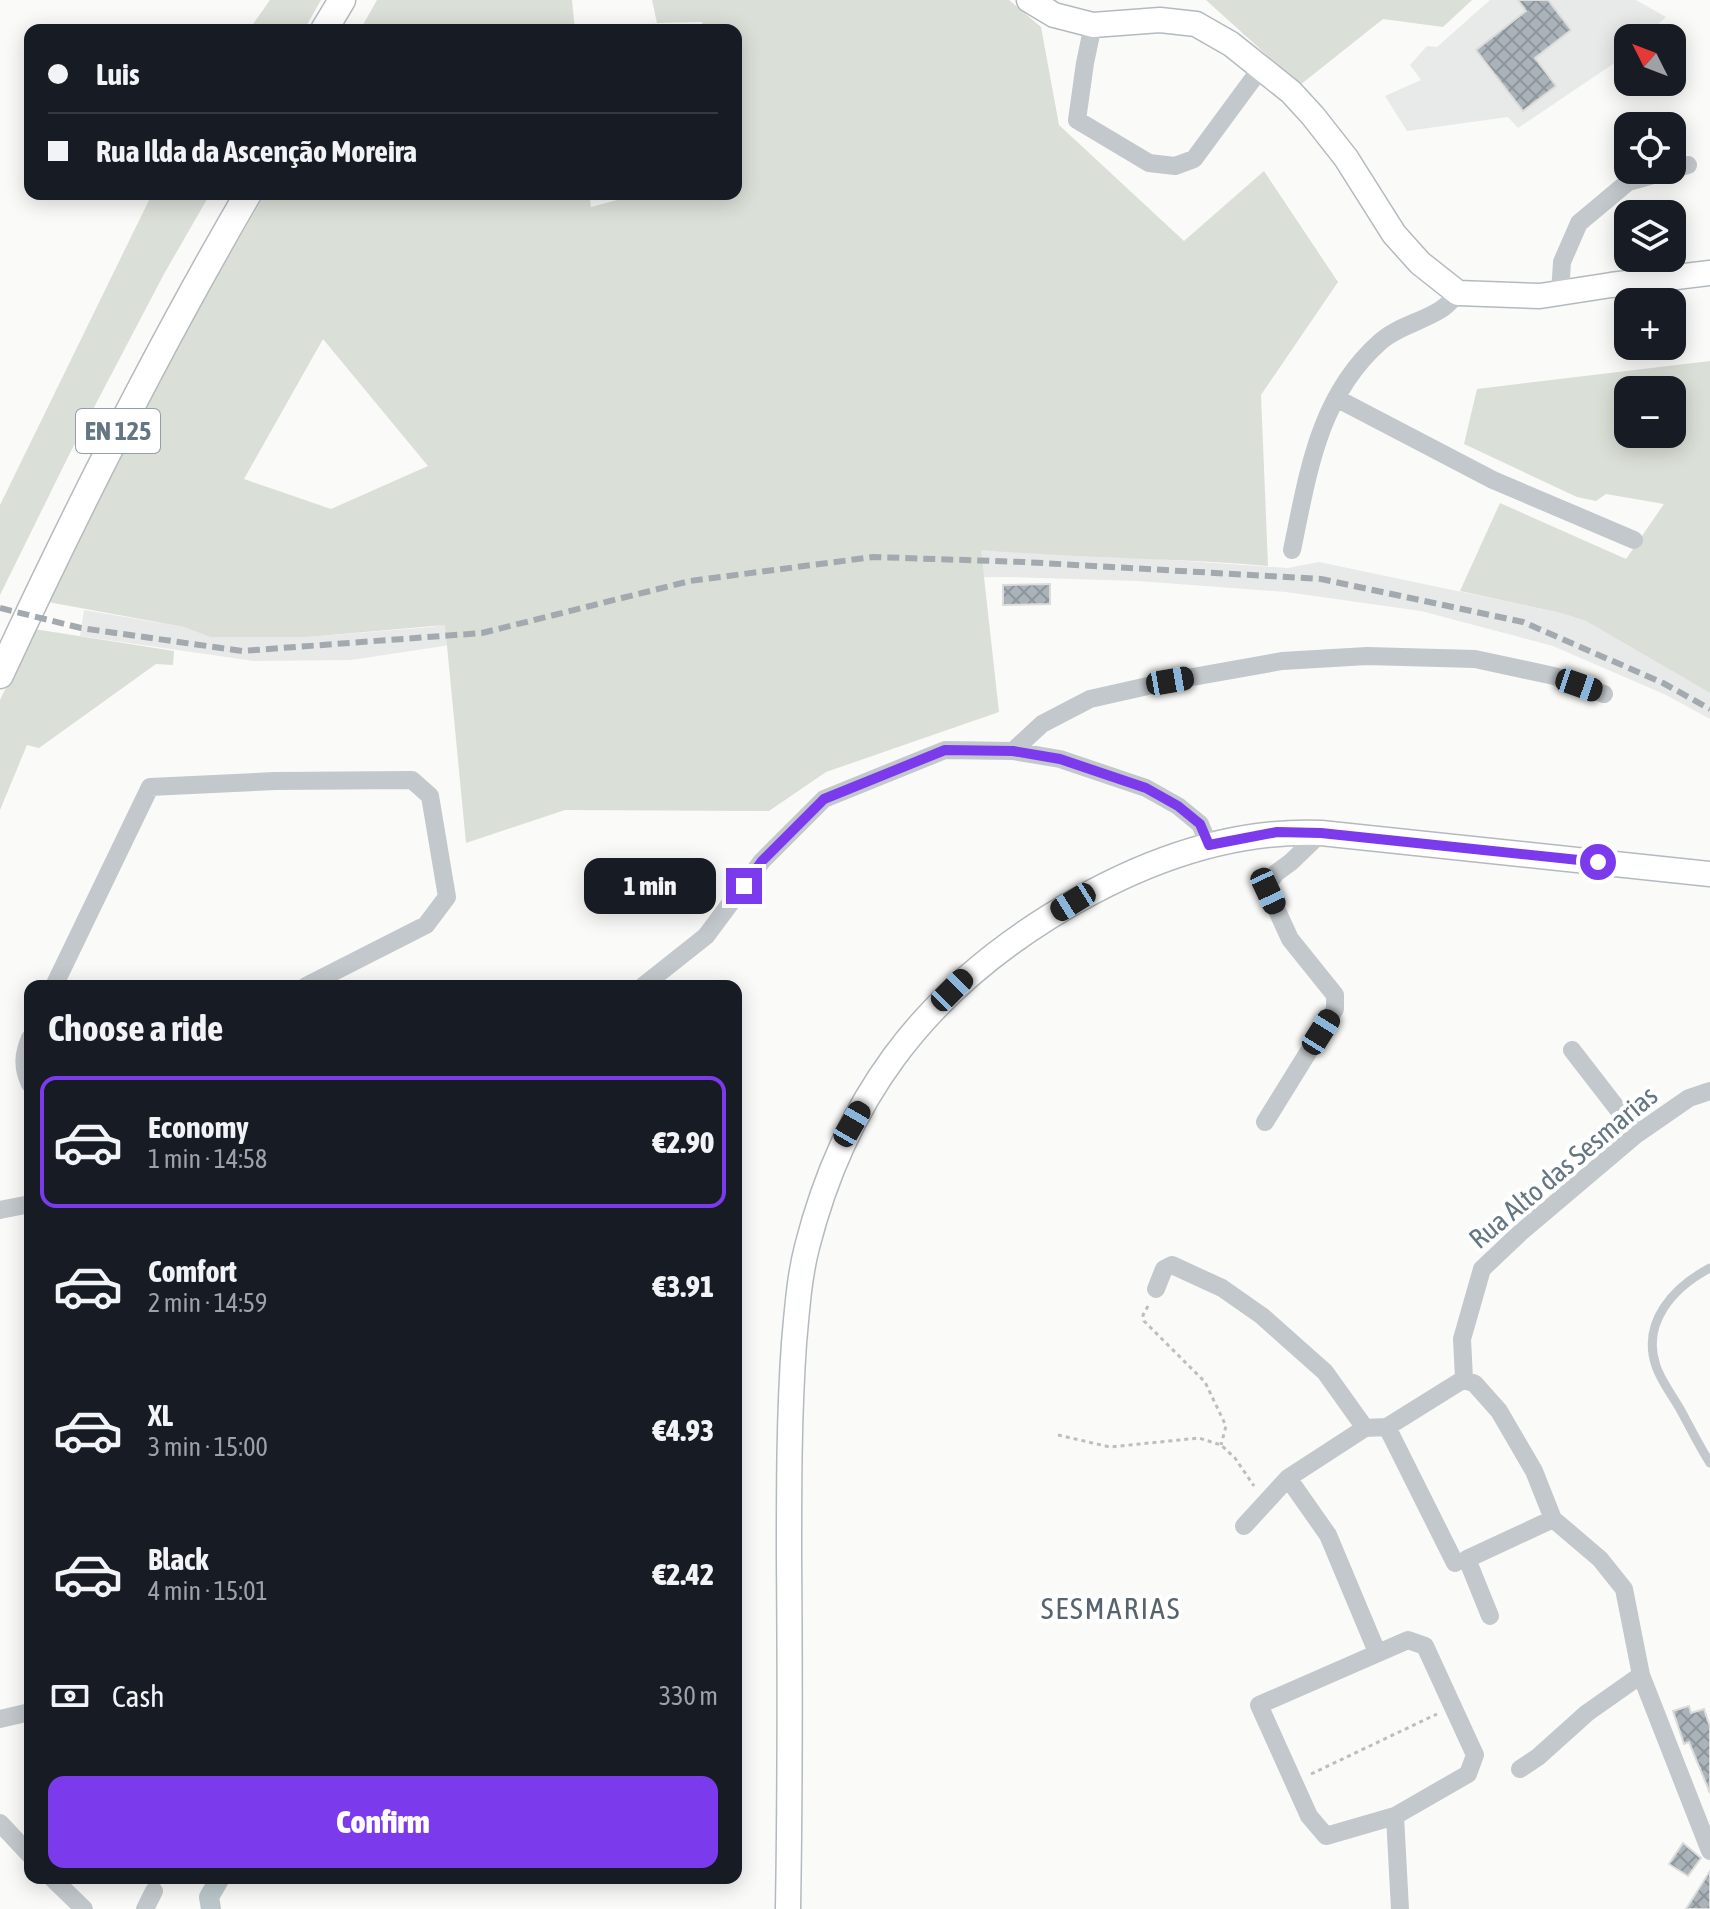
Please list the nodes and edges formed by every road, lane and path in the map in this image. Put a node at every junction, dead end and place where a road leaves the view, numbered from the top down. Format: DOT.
graph roads {
  1 [pos="342,0"];
  2 [pos="360,0"];
  3 [pos="1029,0"];
  4 [pos="328,24"];
  5 [pos="346,24"];
  6 [pos="1093,25"];
  7 [pos="1261,68"];
  8 [pos="1626,184"];
  9 [pos="227,200"];
  10 [pos="245,200"];
  11 [pos="1710,273"];
  12 [pos="1458,293"];
  13 [pos="1560,293"];
  14 [pos="1336,398"];
  15 [pos="1634,540"];
  16 [pos="1292,550"];
  17 [pos="0,639"];
  18 [pos="0,675"];
  19 [pos="1604,694"];
  20 [pos="1013,751"];
  21 [pos="1321,833"];
  22 [pos="1209,845"];
  23 [pos="1710,874"];
  24 [pos="57,980"];
  25 [pos="318,980"];
  26 [pos="651,980"];
  27 [pos="1572,1050"];
  28 [pos="1710,1091"];
  29 [pos="1265,1122"];
  30 [pos="1637,1134"];
  31 [pos="24,1205"];
  32 [pos="0,1210"];
  33 [pos="1710,1268"];
  34 [pos="1156,1289"];
  35 [pos="1464,1379"];
  36 [pos="1387,1427"];
  37 [pos="1365,1428"];
  38 [pos="1058,1435"];
  39 [pos="1221,1445"];
  40 [pos="1710,1463"];
  41 [pos="1288,1478"];
  42 [pos="1265,1502"];
  43 [pos="1553,1519"];
  44 [pos="1244,1526"];
  45 [pos="1455,1563"];
  46 [pos="1490,1616"];
  47 [pos="1377,1652"];
  48 [pos="1641,1675"];
  49 [pos="1452,1707"];
  50 [pos="24,1713"];
  51 [pos="0,1719"];
  52 [pos="1520,1769"];
  53 [pos="1293,1783"];
  54 [pos="1395,1816"];
  55 [pos="0,1823"];
  56 [pos="24,1849"];
  57 [pos="1710,1851"];
  58 [pos="58,1884"];
  59 [pos="154,1891"];
  60 [pos="84,1909"];
  61 [pos="145,1909"];
  62 [pos="788,1909"];
  63 [pos="1400,1909"];
  1 -- 4 [label="main road"];
  2 -- 5 [label="main road"];
  3 -- 6 [label="main road"];
  6 -- 7 [label="main road"];
  6 -- 7 [label="street"];
  7 -- 12 [label="main road"];
  8 -- 13 [label="street"];
  9 -- 17 [label="main road, EN 125"];
  10 -- 18 [label="main road, EN 125"];
  11 -- 13 [label="main road"];
  12 -- 13 [label="main road"];
  12 -- 14 [label="street"];
  14 -- 15 [label="street"];
  14 -- 16 [label="street"];
  19 -- 20 [label="street"];
  20 -- 22 [label="street"];
  20 -- 26 [label="street"];
  21 -- 22 [label="main road"];
  21 -- 23 [label="main road"];
  21 -- 29 [label="street"];
  22 -- 62 [label="main road"];
  24 -- 25 [label="street"];
  27 -- 30 [label="street"];
  28 -- 30 [label="street, Rua Alto das Sesmarias"];
  30 -- 35 [label="street, Rua Alto das Sesmarias"];
  31 -- 32 [label="street"];
  33 -- 40 [label="lane"];
  34 -- 37 [label="street"];
  34 -- 39 [label="path"];
  35 -- 36 [label="street"];
  35 -- 43 [label="street"];
  36 -- 37 [label="street"];
  36 -- 45 [label="street"];
  37 -- 41 [label="street"];
  38 -- 39 [label="path"];
  39 -- 42 [label="path"];
  41 -- 42 [label="street"];
  41 -- 47 [label="street"];
  42 -- 44 [label="street"];
  43 -- 45 [label="street"];
  43 -- 48 [label="street"];
  45 -- 46 [label="street"];
  47 -- 49 [label="street"];
  47 -- 53 [label="street"];
  48 -- 52 [label="street"];
  48 -- 57 [label="street"];
  49 -- 53 [label="path"];
  49 -- 54 [label="street"];
  50 -- 51 [label="street"];
  53 -- 54 [label="street"];
  54 -- 63 [label="street"];
  55 -- 56 [label="street"];
  58 -- 60 [label="street"];
  59 -- 61 [label="street"];
}
